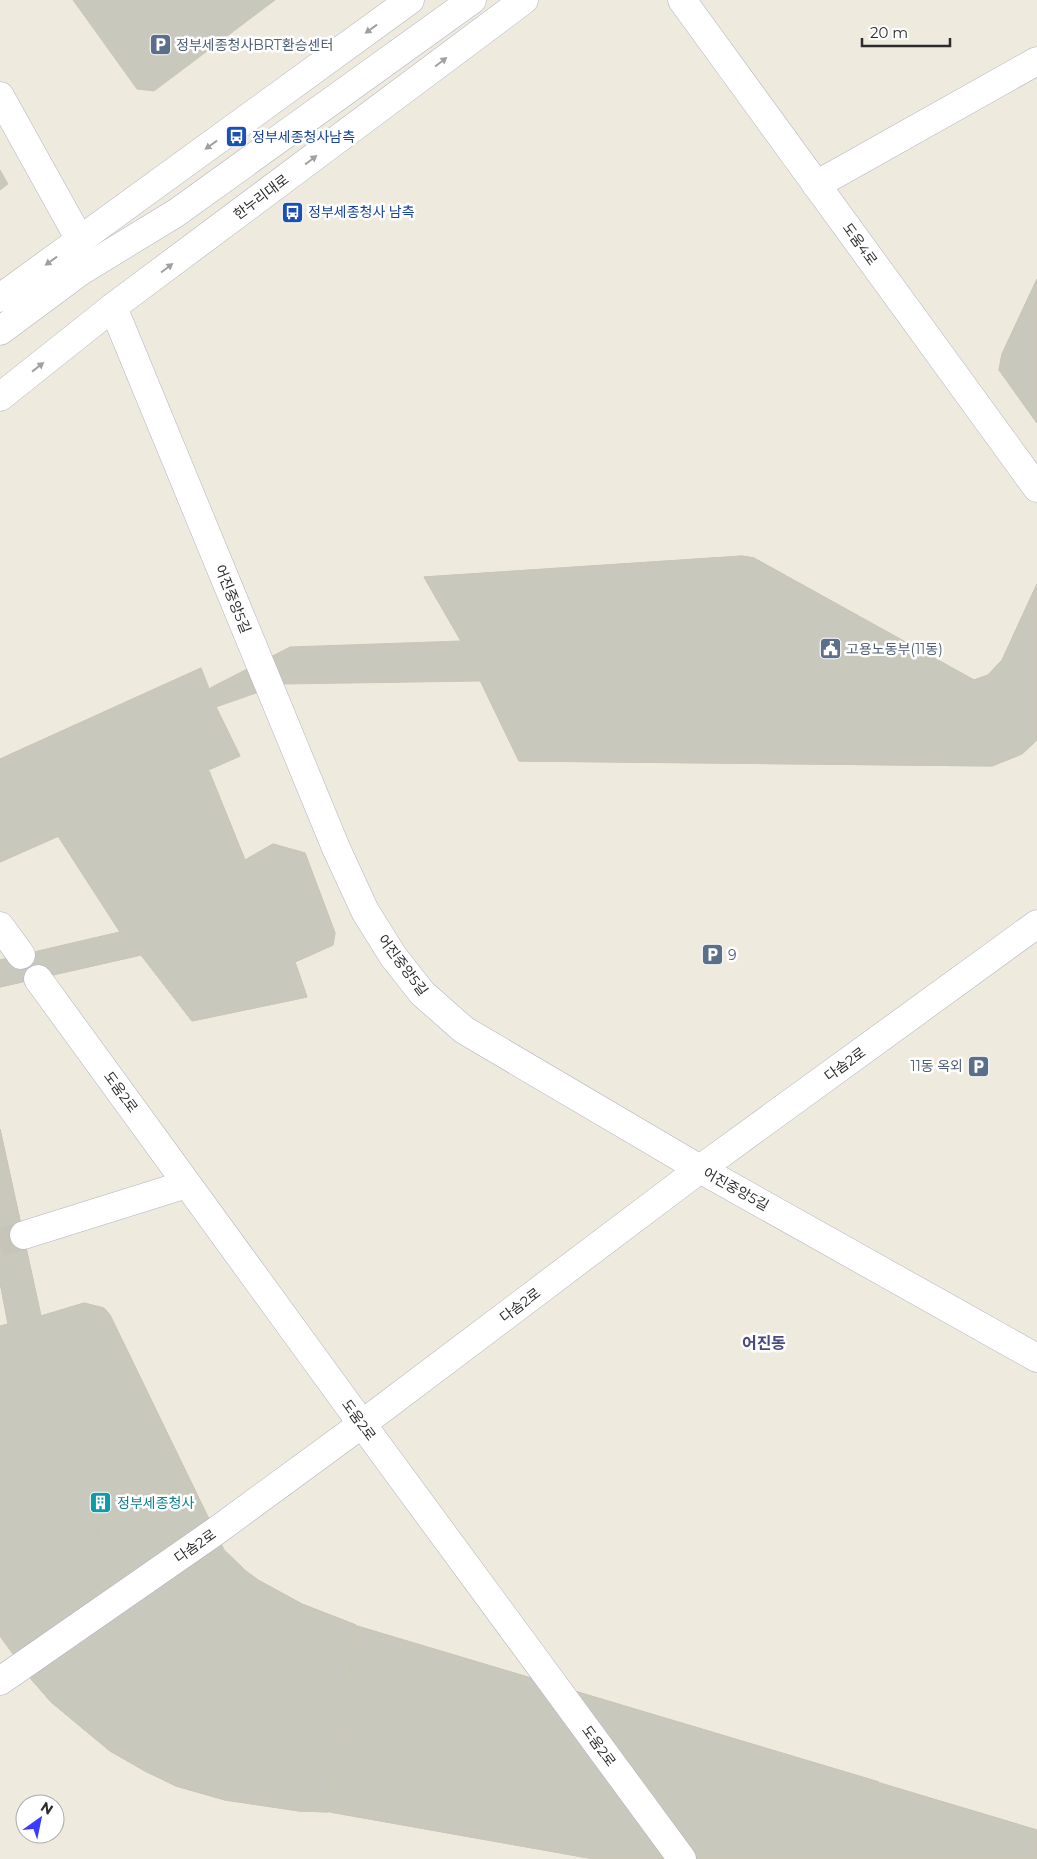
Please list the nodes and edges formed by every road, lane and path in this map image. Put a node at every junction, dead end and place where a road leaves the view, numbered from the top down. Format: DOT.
graph roads {
  1 [pos="410,0"];
  2 [pos="472,0"];
  3 [pos="524,0"];
  4 [pos="682,0"];
  5 [pos="1037,61"];
  6 [pos="0,96"];
  7 [pos="816,185"];
  8 [pos="80,240"];
  9 [pos="0,298"];
  10 [pos="113,308"];
  11 [pos="0,331"];
  12 [pos="0,397"];
  13 [pos="1037,488"];
  14 [pos="1037,924"];
  15 [pos="0,926"];
  16 [pos="21,955"];
  17 [pos="38,979"];
  18 [pos="700,1169"];
  19 [pos="187,1184"];
  20 [pos="24,1235"];
  21 [pos="1037,1358"];
  22 [pos="362,1424"];
  23 [pos="0,1681"];
  24 [pos="682,1859"];
  1 -- 8 [label="street, one-way"];
  2 -- 11 [label="street"];
  10 -- 3 [label="street, 한누리대로, one-way"];
  4 -- 7 [label="street, 도움4로"];
  5 -- 7 [label="street"];
  6 -- 8 [label="street"];
  7 -- 13 [label="street, 도움4로"];
  8 -- 9 [label="street, one-way"];
  12 -- 10 [label="street, 한누리대로, one-way"];
  10 -- 18 [label="street, 어진중앙5길"];
  14 -- 18 [label="street, 다솜2로"];
  15 -- 16 [label="street"];
  17 -- 19 [label="street, 도움2로"];
  18 -- 21 [label="street, 어진중앙5길"];
  18 -- 22 [label="street, 다솜2로"];
  19 -- 20 [label="street"];
  19 -- 22 [label="street, 도움2로"];
  22 -- 23 [label="street, 다솜2로"];
  22 -- 24 [label="street, 도움2로"];
}
